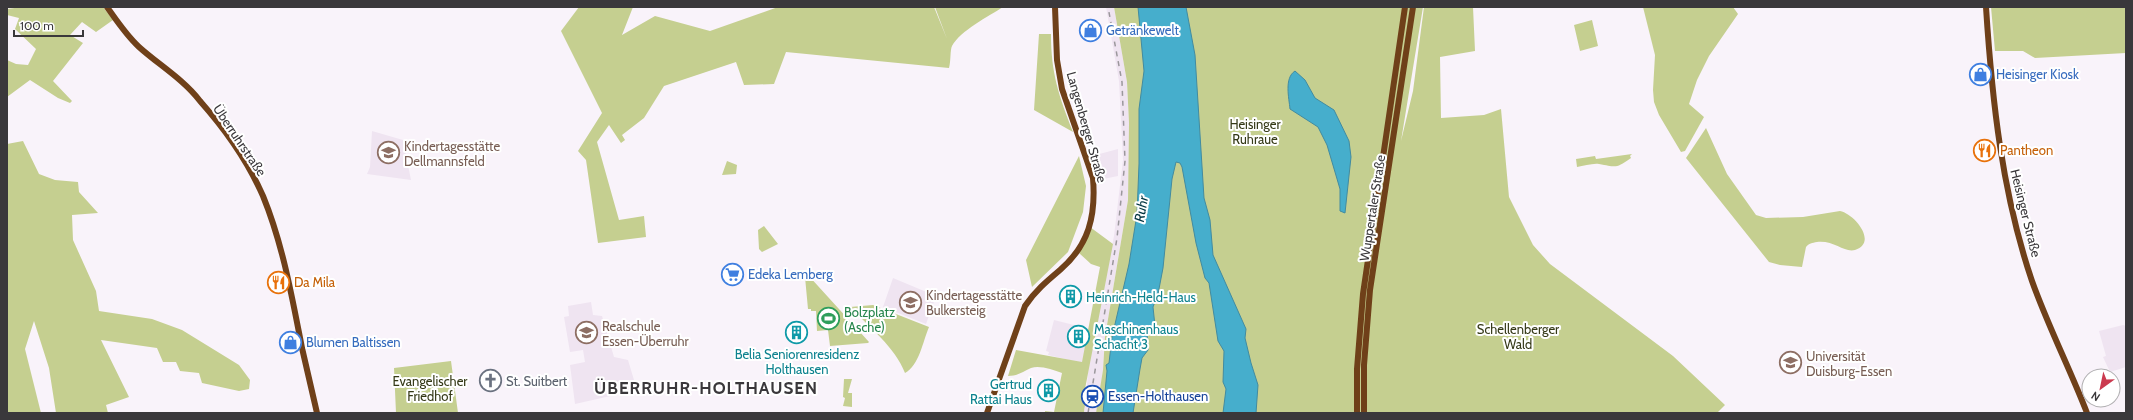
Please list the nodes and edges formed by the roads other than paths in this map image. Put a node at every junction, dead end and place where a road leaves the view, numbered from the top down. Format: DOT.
graph roads {
  1 [pos="107,7"];
  2 [pos="1055,7"];
  3 [pos="1405,7"];
  4 [pos="1413,7"];
  5 [pos="1986,7"];
  6 [pos="317,413"];
  7 [pos="987,413"];
  8 [pos="1357,413"];
  9 [pos="1364,413"];
  10 [pos="2087,413"];
  1 -- 6 [label="main road, Überruhrstraße"];
  2 -- 7 [label="main road, Langenberger Straße"];
  3 -- 8 [label="main road, Wuppertaler Straße"];
  4 -- 9 [label="main road, Wuppertaler Straße"];
  5 -- 10 [label="main road, Heisinger Straße"];
}
